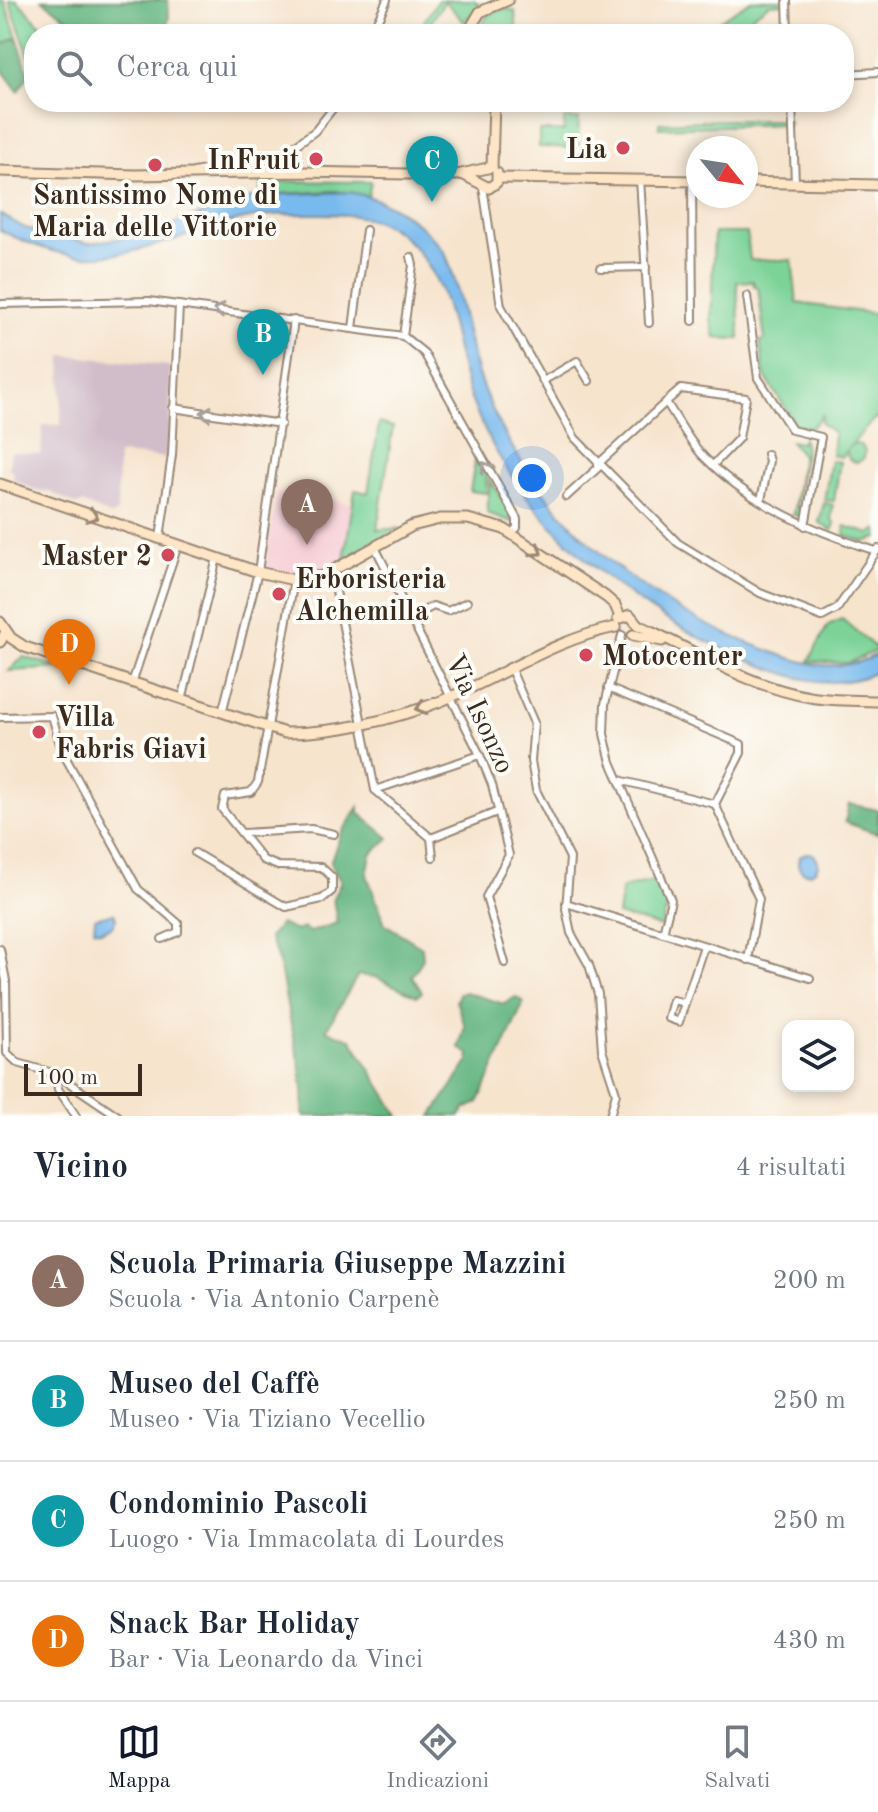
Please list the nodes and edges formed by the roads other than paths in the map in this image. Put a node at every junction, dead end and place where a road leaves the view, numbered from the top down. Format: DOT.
graph roads {
  1 [pos="387,0"];
  2 [pos="508,0"];
  3 [pos="787,0"];
  4 [pos="376,24"];
  5 [pos="473,24"];
  6 [pos="788,24"];
  7 [pos="878,72"];
  8 [pos="854,73"];
  9 [pos="330,112"];
  10 [pos="493,112"];
  11 [pos="497,112"];
  12 [pos="792,112"];
  13 [pos="493,118"];
  14 [pos="0,168"];
  15 [pos="491,171"];
  16 [pos="187,174"];
  17 [pos="464,175"];
  18 [pos="640,179"];
  19 [pos="686,180"];
  20 [pos="758,182"];
  21 [pos="795,183"];
  22 [pos="878,185"];
  23 [pos="484,187"];
  24 [pos="695,208"];
  25 [pos="366,230"];
  26 [pos="411,257"];
  27 [pos="646,267"];
  28 [pos="601,268"];
  29 [pos="747,296"];
  30 [pos="0,304"];
  31 [pos="179,305"];
  32 [pos="294,320"];
  33 [pos="693,321"];
  34 [pos="649,323"];
  35 [pos="353,328"];
  36 [pos="403,336"];
  37 [pos="543,381"];
  38 [pos="589,381"];
  39 [pos="666,402"];
  40 [pos="173,408"];
  41 [pos="281,424"];
  42 [pos="767,454"];
  43 [pos="599,465"];
  44 [pos="713,465"];
  45 [pos="2,486"];
  46 [pos="566,497"];
  47 [pos="761,500"];
  48 [pos="805,526"];
  49 [pos="511,533"];
  50 [pos="160,538"];
  51 [pos="178,545"];
  52 [pos="375,547"];
  53 [pos="877,550"];
  54 [pos="217,558"];
  55 [pos="332,571"];
  56 [pos="258,572"];
  57 [pos="294,580"];
  58 [pos="467,602"];
  59 [pos="411,618"];
  60 [pos="0,622"];
  61 [pos="626,628"];
  62 [pos="6,632"];
  63 [pos="0,642"];
  64 [pos="0,651"];
  65 [pos="510,667"];
  66 [pos="132,683"];
  67 [pos="608,688"];
  68 [pos="451,697"];
  69 [pos="878,698"];
  70 [pos="182,700"];
  71 [pos="222,715"];
  72 [pos="0,717"];
  73 [pos="361,722"];
  74 [pos="268,730"];
  75 [pos="480,755"];
  76 [pos="619,780"];
  77 [pos="375,790"];
  78 [pos="715,804"];
  79 [pos="497,812"];
  80 [pos="243,833"];
  81 [pos="334,834"];
  82 [pos="431,838"];
  83 [pos="195,853"];
  84 [pos="433,857"];
  85 [pos="566,903"];
  86 [pos="663,933"];
  87 [pos="162,939"];
  88 [pos="704,946"];
  89 [pos="0,949"];
  90 [pos="748,960"];
  91 [pos="505,963"];
  92 [pos="810,978"];
  93 [pos="685,1003"];
  94 [pos="56,1074"];
  95 [pos="76,1116"];
  96 [pos="118,1116"];
  97 [pos="610,1116"];
  1 -- 4 [label="street"];
  2 -- 5 [label="street"];
  3 -- 6 [label="street"];
  7 -- 8 [label="street"];
  9 -- 16 [label="street"];
  10 -- 13 [label="street"];
  11 -- 13 [label="street"];
  12 -- 21 [label="street"];
  13 -- 15 [label="street"];
  14 -- 16 [label="street"];
  15 -- 17 [label="street"];
  15 -- 18 [label="street"];
  15 -- 23 [label="street"];
  15 -- 23 [label="street"];
  16 -- 17 [label="street"];
  17 -- 23 [label="street"];
  18 -- 19 [label="street"];
  18 -- 27 [label="street"];
  20 -- 21 [label="street"];
  21 -- 22 [label="street"];
  23 -- 37 [label="street"];
  24 -- 33 [label="street"];
  25 -- 35 [label="street"];
  26 -- 36 [label="street"];
  27 -- 28 [label="street"];
  27 -- 34 [label="street"];
  29 -- 48 [label="street"];
  30 -- 31 [label="street"];
  32 -- 31 [label="street, one-way"];
  31 -- 40 [label="street"];
  32 -- 35 [label="street"];
  32 -- 41 [label="street"];
  35 -- 36 [label="street"];
  49 -- 36 [label="street, one-way"];
  37 -- 38 [label="street"];
  37 -- 43 [label="street"];
  39 -- 43 [label="street"];
  39 -- 44 [label="street"];
  39 -- 44 [label="street"];
  41 -- 40 [label="street, one-way"];
  40 -- 50 [label="street"];
  41 -- 56 [label="street"];
  42 -- 47 [label="street"];
  43 -- 46 [label="street"];
  43 -- 53 [label="street"];
  44 -- 47 [label="street"];
  45 -- 50 [label="street, one-way"];
  47 -- 48 [label="street"];
  48 -- 53 [label="street"];
  49 -- 52 [label="street"];
  49 -- 61 [label="street, one-way"];
  50 -- 51 [label="street"];
  51 -- 54 [label="street"];
  51 -- 66 [label="street"];
  52 -- 55 [label="street"];
  52 -- 59 [label="street, Via Isonzo"];
  54 -- 56 [label="street"];
  54 -- 70 [label="street"];
  55 -- 57 [label="street"];
  55 -- 73 [label="street"];
  56 -- 57 [label="street"];
  56 -- 71 [label="street"];
  57 -- 74 [label="street"];
  58 -- 59 [label="street"];
  59 -- 68 [label="street, Via Isonzo"];
  60 -- 62 [label="street"];
  61 -- 65 [label="street"];
  61 -- 67 [label="street"];
  61 -- 69 [label="street"];
  62 -- 63 [label="street"];
  62 -- 66 [label="street"];
  63 -- 64 [label="street"];
  65 -- 68 [label="street"];
  65 -- 85 [label="street"];
  66 -- 70 [label="street"];
  67 -- 76 [label="street"];
  67 -- 78 [label="street"];
  68 -- 73 [label="street, one-way"];
  68 -- 75 [label="street, Via Isonzo"];
  70 -- 71 [label="street"];
  71 -- 74 [label="street"];
  72 -- 87 [label="street"];
  73 -- 74 [label="street"];
  73 -- 77 [label="street"];
  74 -- 80 [label="street"];
  75 -- 77 [label="street"];
  75 -- 79 [label="street, Via Isonzo"];
  76 -- 78 [label="street"];
  76 -- 86 [label="street"];
  77 -- 82 [label="street"];
  78 -- 90 [label="street"];
  79 -- 82 [label="street"];
  79 -- 91 [label="street, Via Isonzo"];
  80 -- 81 [label="street"];
  80 -- 83 [label="street"];
  82 -- 84 [label="street"];
  85 -- 86 [label="street"];
  85 -- 97 [label="street"];
  86 -- 88 [label="street"];
  88 -- 90 [label="street"];
  88 -- 93 [label="street"];
  89 -- 94 [label="street"];
  90 -- 92 [label="street"];
  94 -- 95 [label="street"];
  94 -- 96 [label="street"];
}
